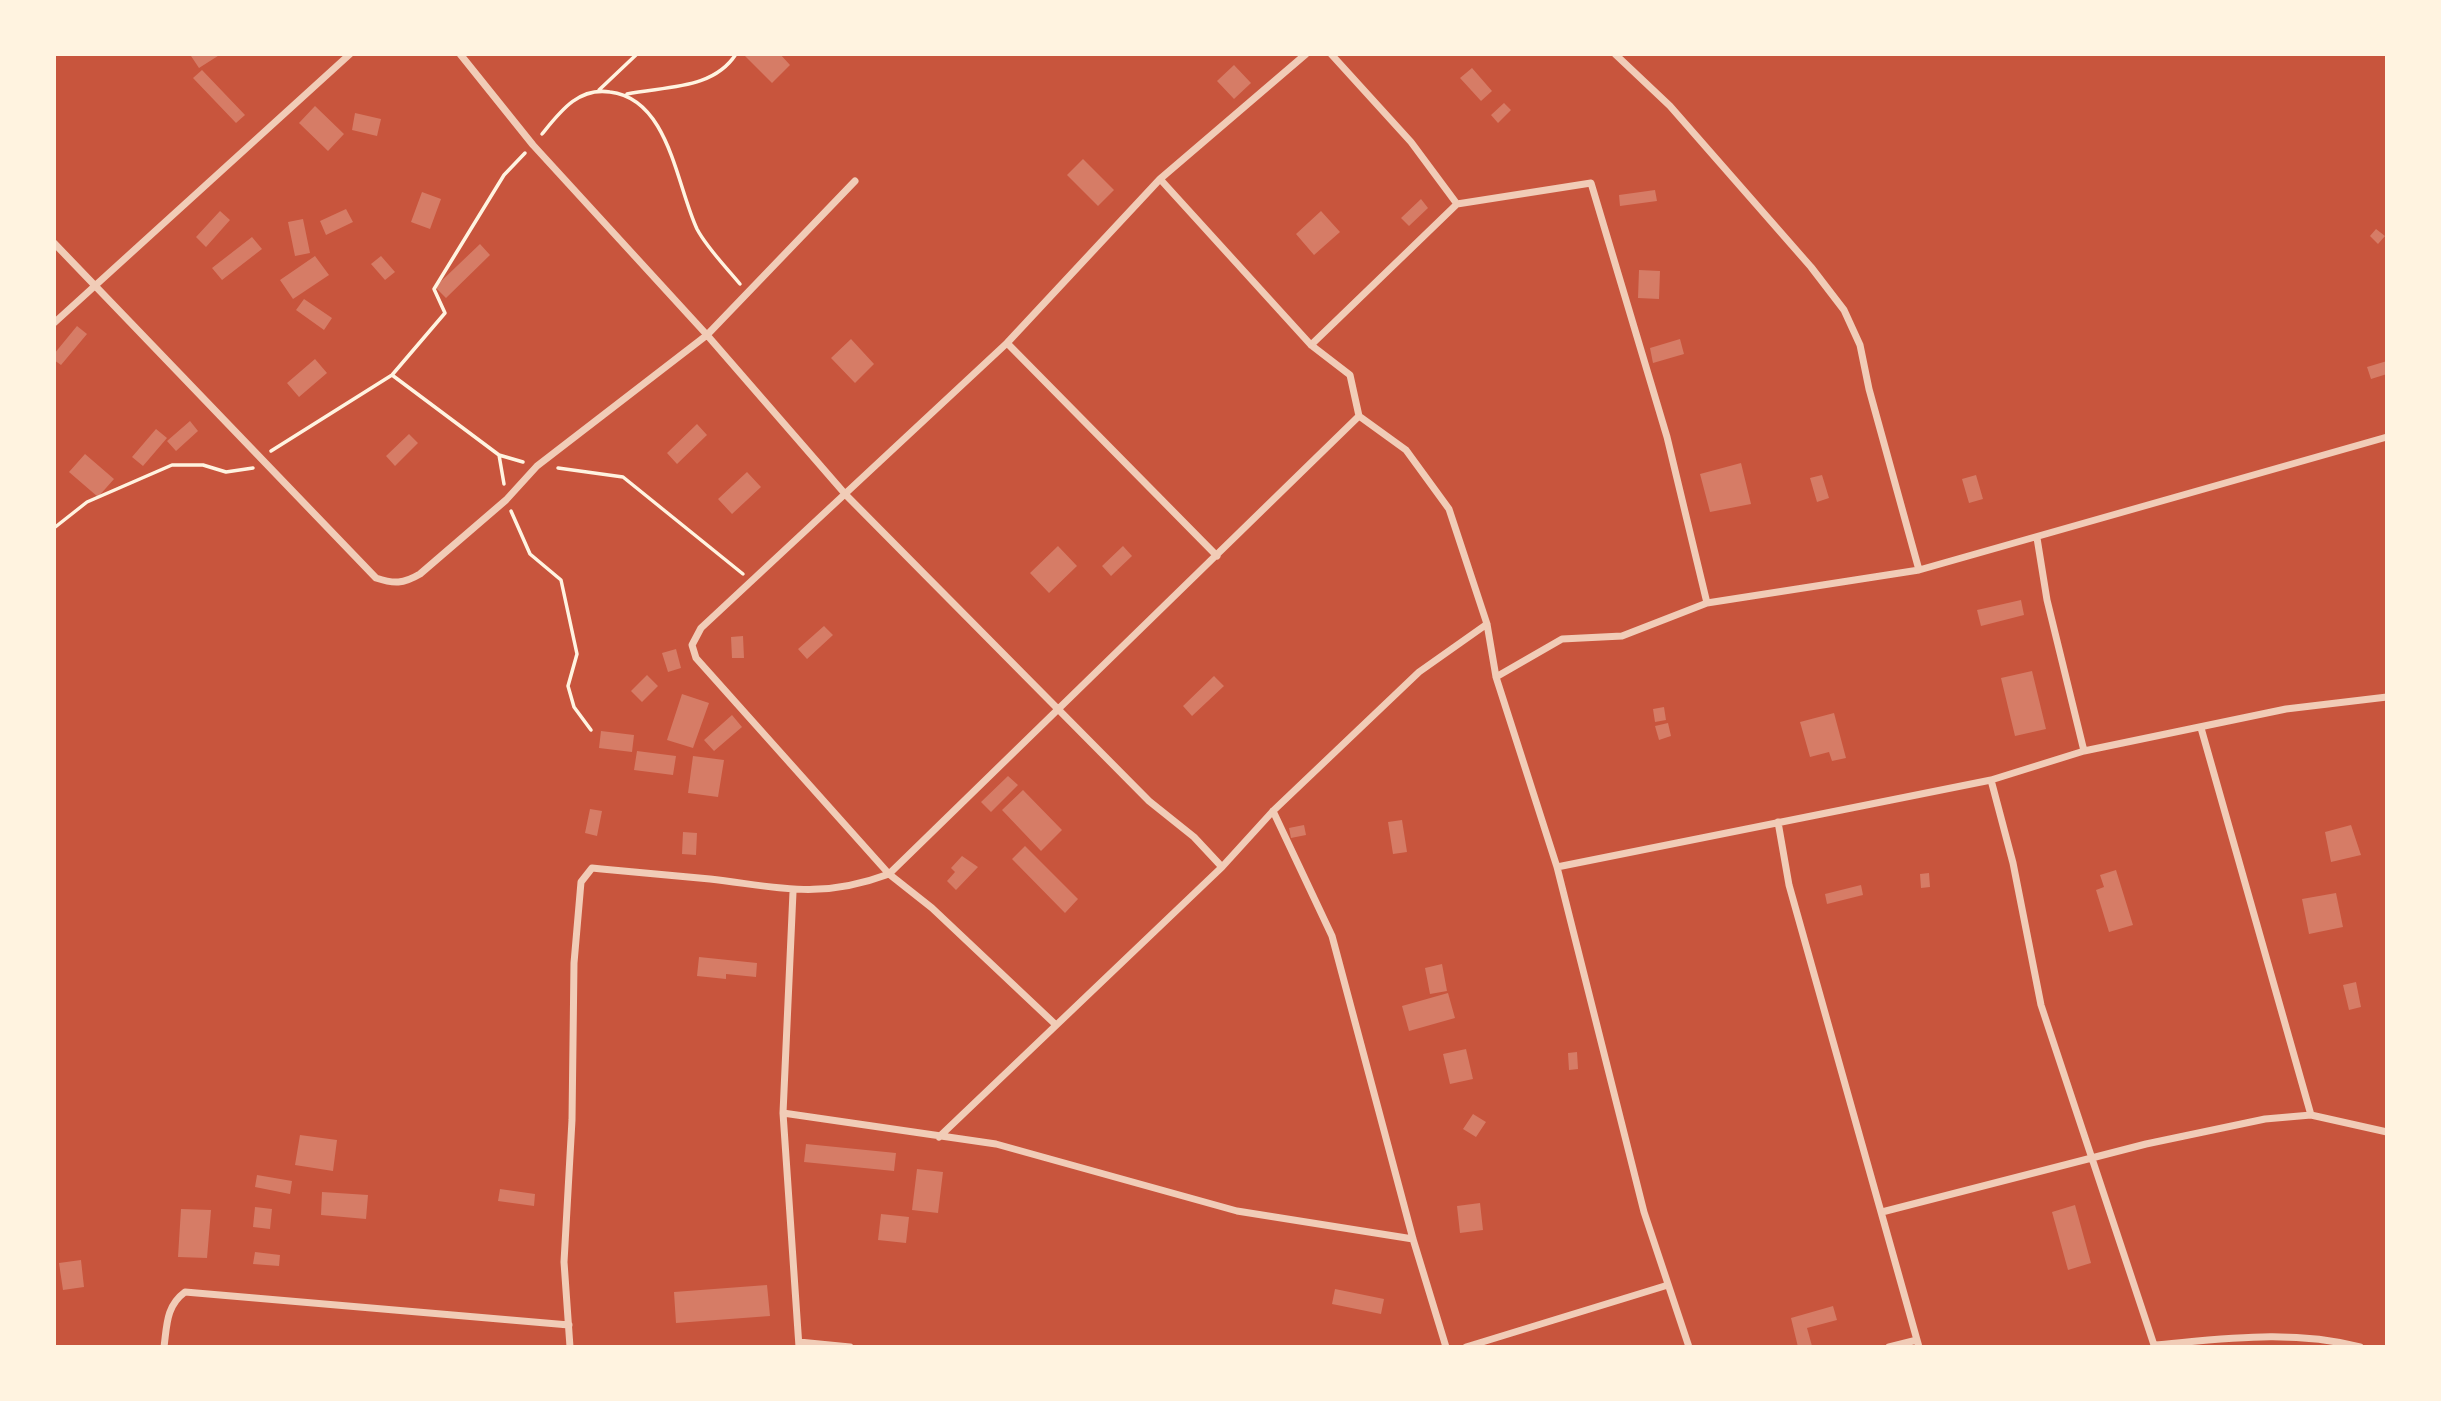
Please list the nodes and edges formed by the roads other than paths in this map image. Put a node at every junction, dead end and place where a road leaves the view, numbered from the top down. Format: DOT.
graph roads {
  1 [pos="350,54"];
  2 [pos="460,54"];
  3 [pos="1306,54"];
  4 [pos="1331,54"];
  5 [pos="1615,54"];
  6 [pos="1160,179"];
  7 [pos="855,181"];
  8 [pos="1457,204"];
  9 [pos="54,243"];
  10 [pos="97,286"];
  11 [pos="54,323"];
  12 [pos="707,335"];
  13 [pos="1007,343"];
  14 [pos="1311,345"];
  15 [pos="1359,416"];
  16 [pos="2387,437"];
  17 [pos="846,495"];
  18 [pos="2038,538"];
  19 [pos="1217,556"];
  20 [pos="1919,570"];
  21 [pos="1707,603"];
  22 [pos="1487,624"];
  23 [pos="1496,677"];
  24 [pos="2387,697"];
  25 [pos="1056,708"];
  26 [pos="2201,728"];
  27 [pos="2084,751"];
  28 [pos="1991,780"];
  29 [pos="1273,811"];
  30 [pos="1778,822"];
  31 [pos="1222,867"];
  32 [pos="1557,867"];
  33 [pos="889,874"];
  34 [pos="793,892"];
  35 [pos="1056,1025"];
  36 [pos="783,1113"];
  37 [pos="2311,1115"];
  38 [pos="2387,1132"];
  39 [pos="939,1137"];
  40 [pos="2092,1158"];
  41 [pos="1882,1212"];
  42 [pos="1413,1239"];
  43 [pos="1668,1285"];
  44 [pos="569,1325"];
  45 [pos="1918,1343"];
  46 [pos="799,1345"];
  47 [pos="164,1347"];
  48 [pos="570,1347"];
  49 [pos="850,1347"];
  50 [pos="1446,1347"];
  51 [pos="1466,1347"];
  52 [pos="1689,1347"];
  53 [pos="1889,1347"];
  54 [pos="2360,1347"];
  1 -- 10 [label="street"];
  2 -- 12 [label="street"];
  3 -- 6 [label="street"];
  4 -- 8 [label="street"];
  5 -- 20 [label="street"];
  6 -- 13 [label="street"];
  6 -- 14 [label="street"];
  7 -- 12 [label="street"];
  8 -- 14 [label="street"];
  8 -- 21 [label="street"];
  9 -- 10 [label="street"];
  10 -- 11 [label="street"];
  10 -- 12 [label="street"];
  12 -- 17 [label="street"];
  13 -- 17 [label="street"];
  13 -- 19 [label="street"];
  14 -- 15 [label="street"];
  15 -- 19 [label="street"];
  15 -- 22 [label="street"];
  16 -- 18 [label="street"];
  17 -- 25 [label="street"];
  17 -- 33 [label="street"];
  18 -- 20 [label="street"];
  18 -- 27 [label="street"];
  19 -- 25 [label="street"];
  20 -- 21 [label="street"];
  21 -- 23 [label="street"];
  22 -- 23 [label="street"];
  22 -- 29 [label="street"];
  23 -- 32 [label="street"];
  24 -- 26 [label="street"];
  25 -- 31 [label="street"];
  25 -- 33 [label="street"];
  26 -- 27 [label="street"];
  26 -- 37 [label="street"];
  27 -- 28 [label="street"];
  28 -- 30 [label="street"];
  28 -- 40 [label="street"];
  29 -- 31 [label="street"];
  29 -- 42 [label="street"];
  30 -- 32 [label="street"];
  30 -- 41 [label="street"];
  31 -- 35 [label="street"];
  32 -- 43 [label="street"];
  33 -- 34 [label="street"];
  33 -- 35 [label="street"];
  34 -- 36 [label="street"];
  34 -- 44 [label="street"];
  35 -- 39 [label="street"];
  36 -- 39 [label="street"];
  36 -- 46 [label="street"];
  37 -- 38 [label="street"];
  37 -- 40 [label="street"];
  39 -- 42 [label="street"];
  40 -- 41 [label="street"];
  40 -- 54 [label="street"];
  41 -- 45 [label="street"];
  42 -- 50 [label="street"];
  43 -- 51 [label="street"];
  43 -- 52 [label="street"];
  44 -- 47 [label="street"];
  44 -- 48 [label="street"];
  45 -- 53 [label="street"];
  46 -- 49 [label="street"];
}
